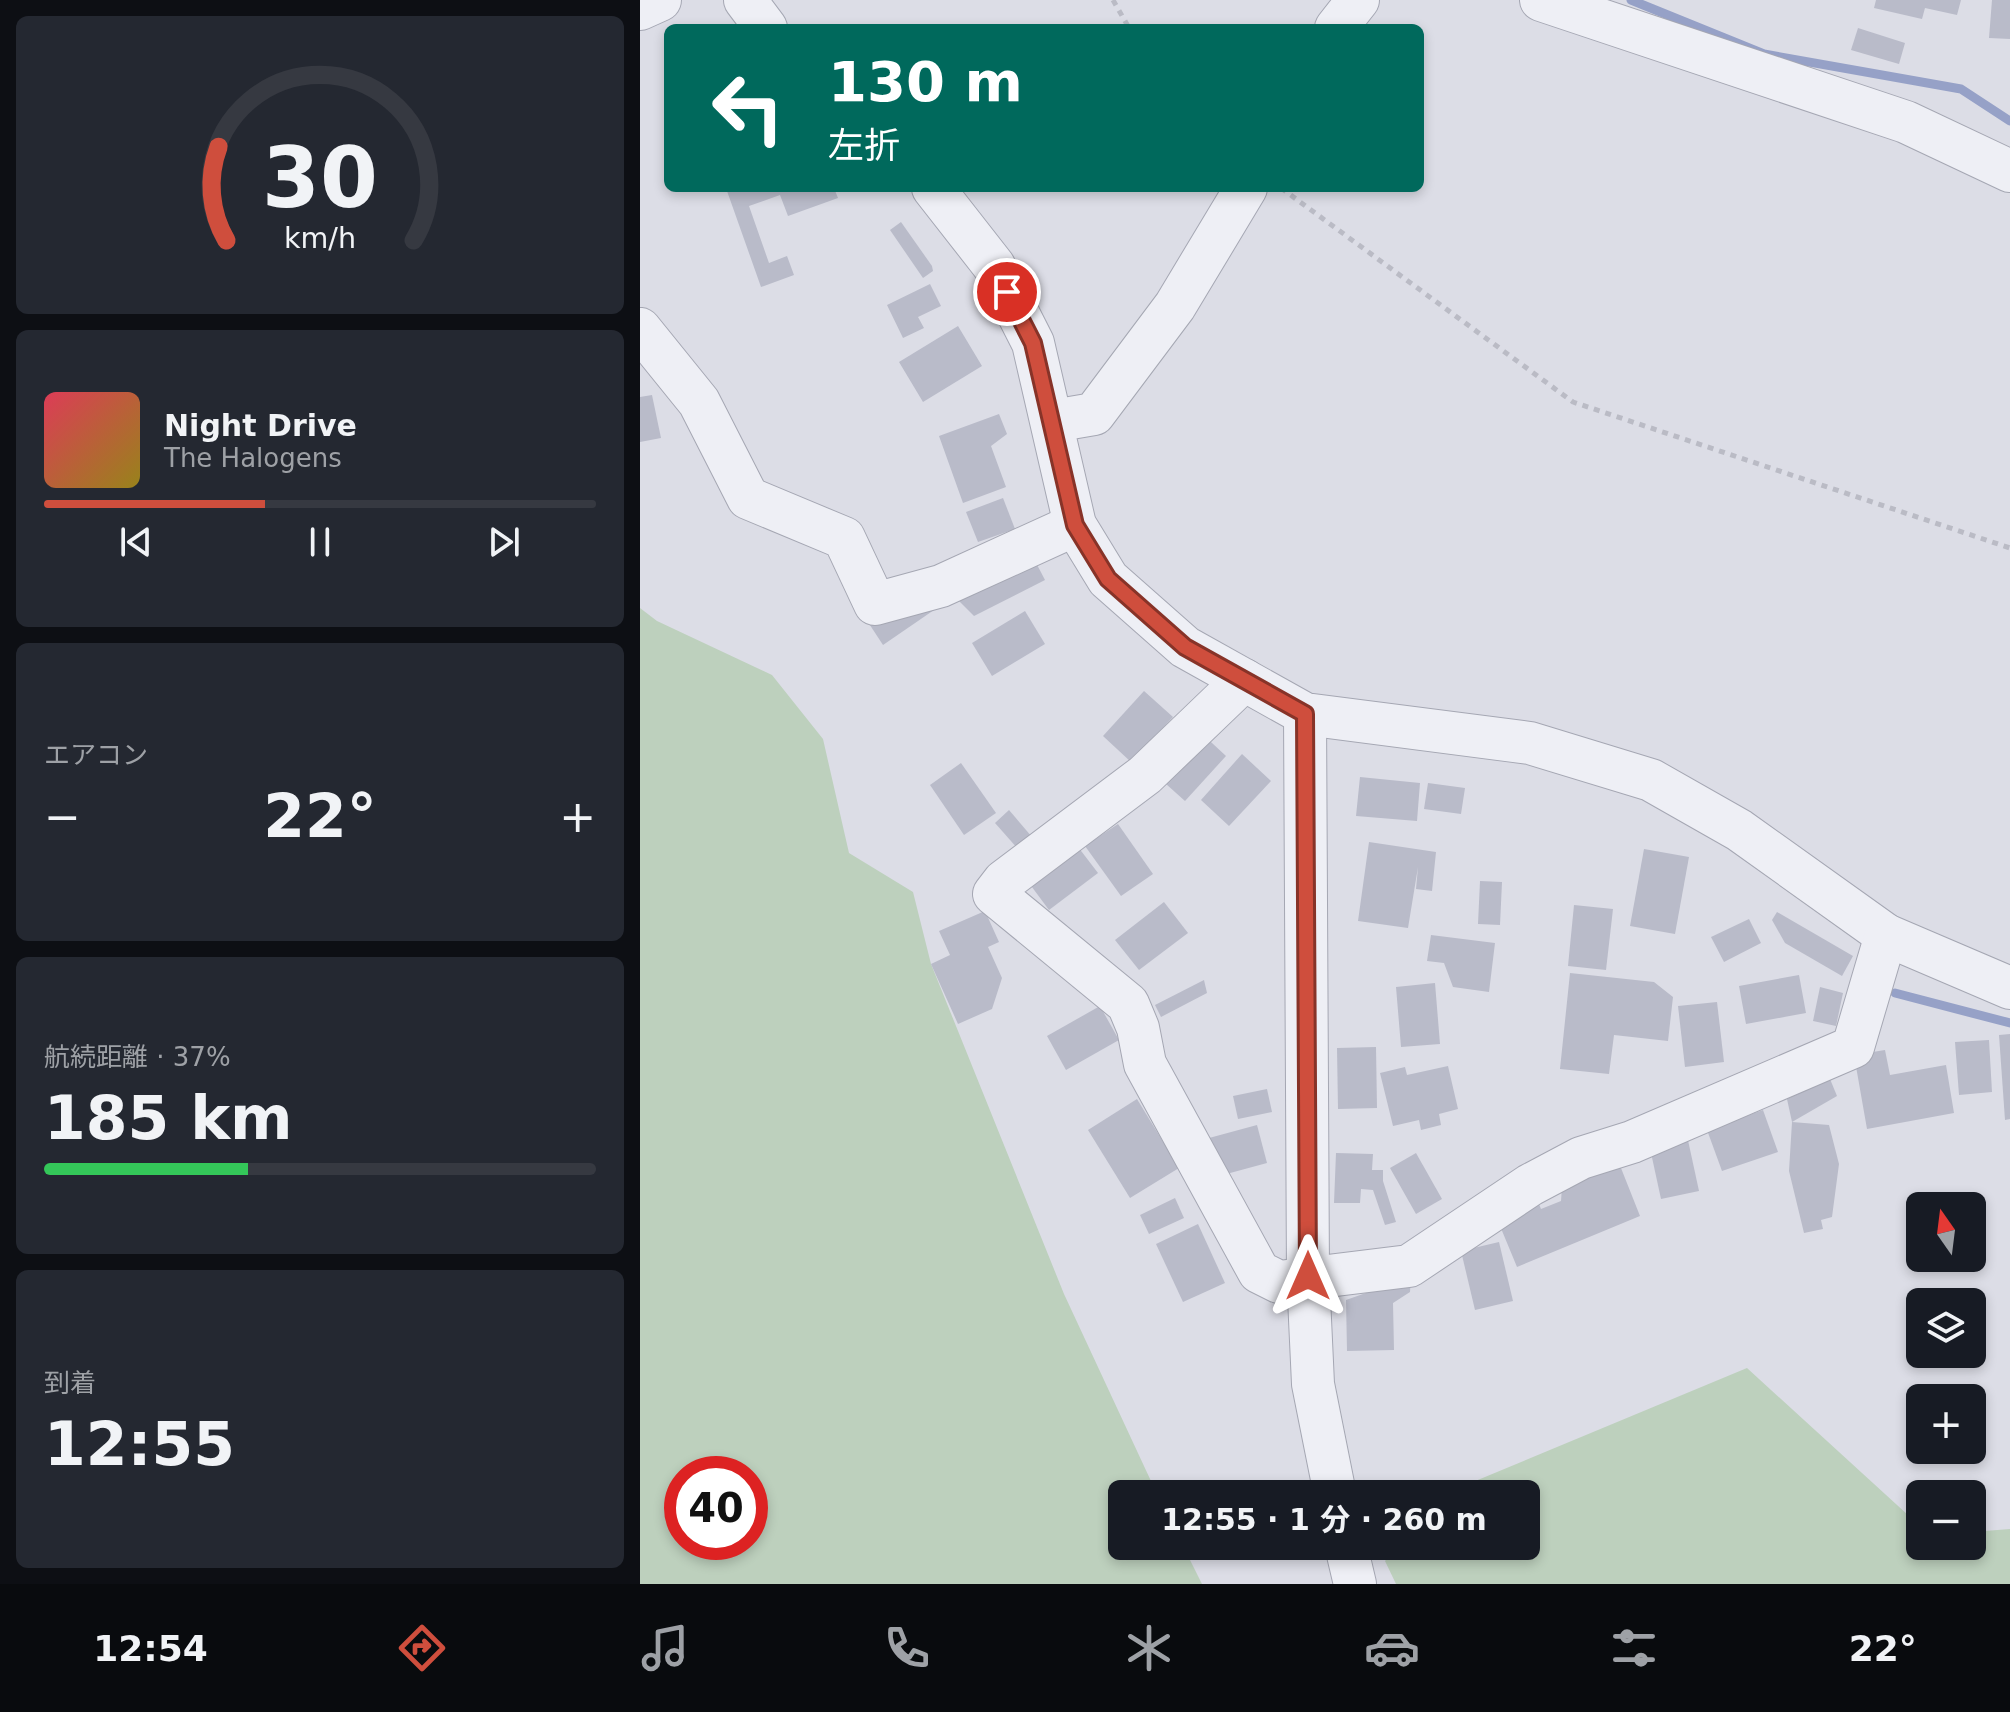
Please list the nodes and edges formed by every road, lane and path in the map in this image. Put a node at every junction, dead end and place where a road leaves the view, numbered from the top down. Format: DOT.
graph roads {
  1 [pos="660,0"];
  2 [pos="745,0"];
  3 [pos="1113,0"];
  4 [pos="1358,0"];
  5 [pos="1541,0"];
  6 [pos="640,9"];
  7 [pos="763,24"];
  8 [pos="1127,24"];
  9 [pos="1339,24"];
  10 [pos="2010,171"];
  11 [pos="936,192"];
  12 [pos="1244,192"];
  13 [pos="1285,192"];
  14 [pos="640,329"];
  15 [pos="1053,421"];
  16 [pos="1075,525"];
  17 [pos="2010,548"];
  18 [pos="1244,680"];
  19 [pos="1305,714"];
  20 [pos="1886,935"];
  21 [pos="2009,983"];
  22 [pos="1308,1276"];
  23 [pos="1332,1480"];
  24 [pos="1349,1560"];
  25 [pos="1355,1584"];
  1 -- 6 [label="street"];
  2 -- 7 [label="street"];
  3 -- 8 [label="path"];
  4 -- 9 [label="street"];
  5 -- 10 [label="street"];
  11 -- 15 [label="street"];
  12 -- 15 [label="street"];
  13 -- 17 [label="path"];
  14 -- 16 [label="street"];
  15 -- 16 [label="street"];
  16 -- 18 [label="street"];
  18 -- 19 [label="street"];
  18 -- 22 [label="street"];
  19 -- 20 [label="street"];
  19 -- 22 [label="street"];
  20 -- 21 [label="street"];
  20 -- 22 [label="street"];
  22 -- 23 [label="street"];
  24 -- 25 [label="street"];
}
